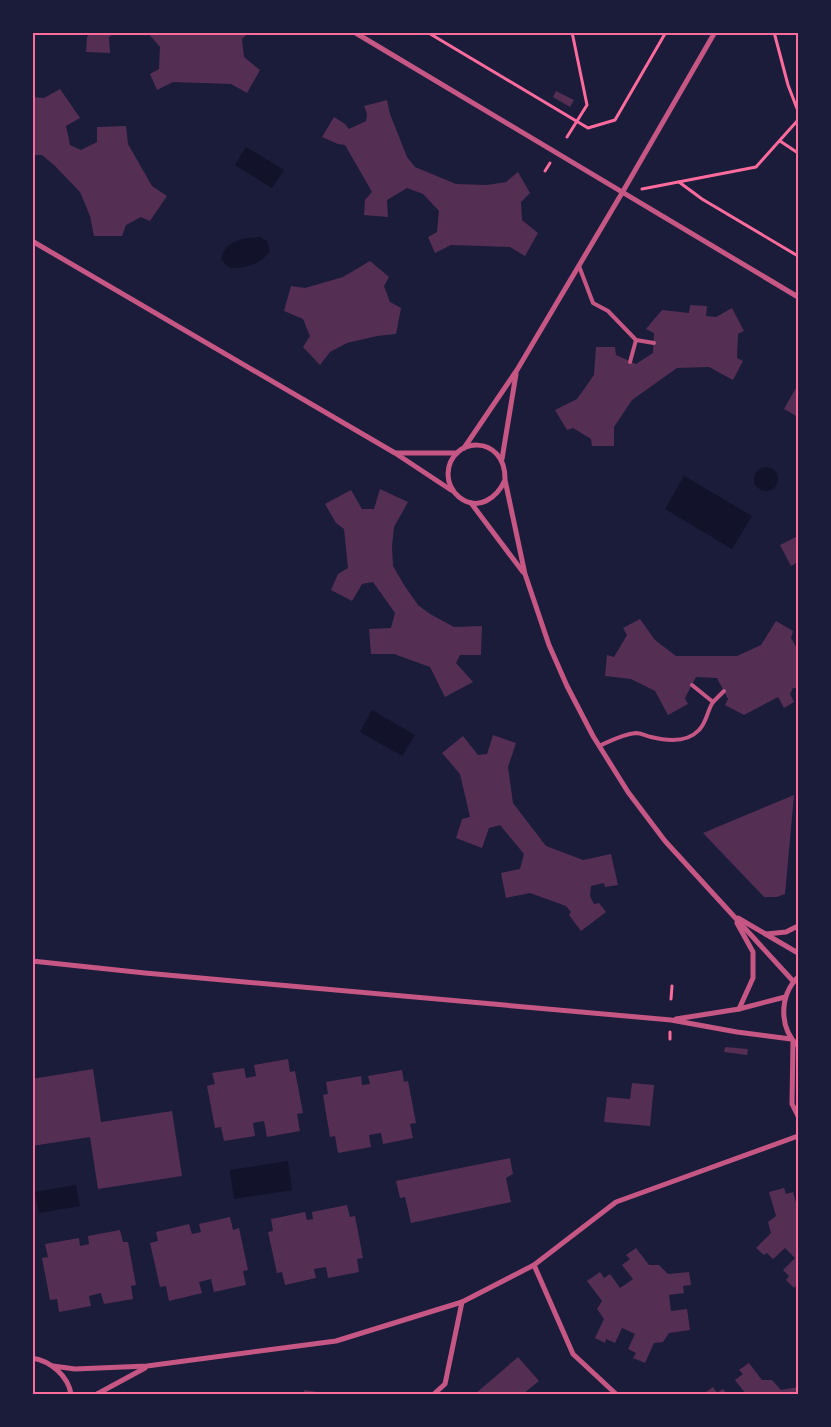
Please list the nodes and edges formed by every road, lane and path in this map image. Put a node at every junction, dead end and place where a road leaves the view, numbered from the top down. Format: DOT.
graph roads {
  1 [pos="354,32"];
  2 [pos="427,32"];
  3 [pos="572,32"];
  4 [pos="666,32"];
  5 [pos="715,32"];
  6 [pos="774,32"];
  7 [pos="798,111"];
  8 [pos="798,120"];
  9 [pos="576,123"];
  10 [pos="567,137"];
  11 [pos="780,141"];
  12 [pos="798,153"];
  13 [pos="679,182"];
  14 [pos="622,193"];
  15 [pos="32,241"];
  16 [pos="798,256"];
  17 [pos="579,266"];
  18 [pos="798,297"];
  19 [pos="636,340"];
  20 [pos="654,343"];
  21 [pos="630,362"];
  22 [pos="517,370"];
  23 [pos="464,448"];
  24 [pos="395,453"];
  25 [pos="457,453"];
  26 [pos="502,460"];
  27 [pos="505,480"];
  28 [pos="453,491"];
  29 [pos="471,503"];
  30 [pos="525,574"];
  31 [pos="692,685"];
  32 [pos="724,691"];
  33 [pos="713,702"];
  34 [pos="599,746"];
  35 [pos="733,916"];
  36 [pos="798,926"];
  37 [pos="766,934"];
  38 [pos="798,953"];
  39 [pos="32,961"];
  40 [pos="798,977"];
  41 [pos="794,982"];
  42 [pos="672,986"];
  43 [pos="786,997"];
  44 [pos="672,1000"];
  45 [pos="739,1009"];
  46 [pos="670,1020"];
  47 [pos="792,1040"];
  48 [pos="798,1046"];
  49 [pos="798,1116"];
  50 [pos="798,1136"];
  51 [pos="534,1265"];
  52 [pos="462,1302"];
  53 [pos="32,1358"];
  54 [pos="53,1366"];
  55 [pos="147,1366"];
  56 [pos="71,1394"];
  57 [pos="97,1394"];
  58 [pos="434,1394"];
  59 [pos="616,1394"];
  1 -- 14 [label="street"];
  2 -- 9 [label="path"];
  3 -- 9 [label="path"];
  4 -- 9 [label="path"];
  5 -- 14 [label="street"];
  6 -- 7 [label="path"];
  8 -- 11 [label="path"];
  9 -- 10 [label="path"];
  11 -- 12 [label="path"];
  11 -- 13 [label="path"];
  13 -- 14 [label="path"];
  13 -- 16 [label="path"];
  14 -- 17 [label="street"];
  14 -- 18 [label="street"];
  15 -- 24 [label="street"];
  17 -- 19 [label="lane"];
  17 -- 22 [label="street"];
  19 -- 20 [label="lane"];
  19 -- 21 [label="lane"];
  22 -- 23 [label="street"];
  22 -- 26 [label="street"];
  23 -- 25 [label="street"];
  23 -- 26 [label="street"];
  24 -- 25 [label="street"];
  24 -- 28 [label="street"];
  25 -- 28 [label="street"];
  26 -- 27 [label="street"];
  27 -- 29 [label="street"];
  27 -- 30 [label="street"];
  28 -- 29 [label="street"];
  29 -- 30 [label="street"];
  30 -- 34 [label="street"];
  31 -- 33 [label="lane"];
  32 -- 33 [label="lane"];
  33 -- 34 [label="lane"];
  34 -- 35 [label="street"];
  35 -- 37 [label="street"];
  35 -- 41 [label="street"];
  35 -- 45 [label="street"];
  36 -- 37 [label="street"];
  37 -- 38 [label="street"];
  39 -- 46 [label="street"];
  40 -- 41 [label="street"];
  41 -- 43 [label="street"];
  42 -- 44 [label="path"];
  43 -- 45 [label="street"];
  43 -- 47 [label="street"];
  45 -- 46 [label="street"];
  46 -- 47 [label="street"];
  47 -- 48 [label="street"];
  47 -- 49 [label="street"];
  50 -- 51 [label="street"];
  51 -- 52 [label="street"];
  51 -- 59 [label="street"];
  52 -- 55 [label="street"];
  52 -- 58 [label="street"];
  53 -- 54 [label="street"];
  54 -- 55 [label="street"];
  54 -- 56 [label="street"];
  55 -- 57 [label="street"];
}
